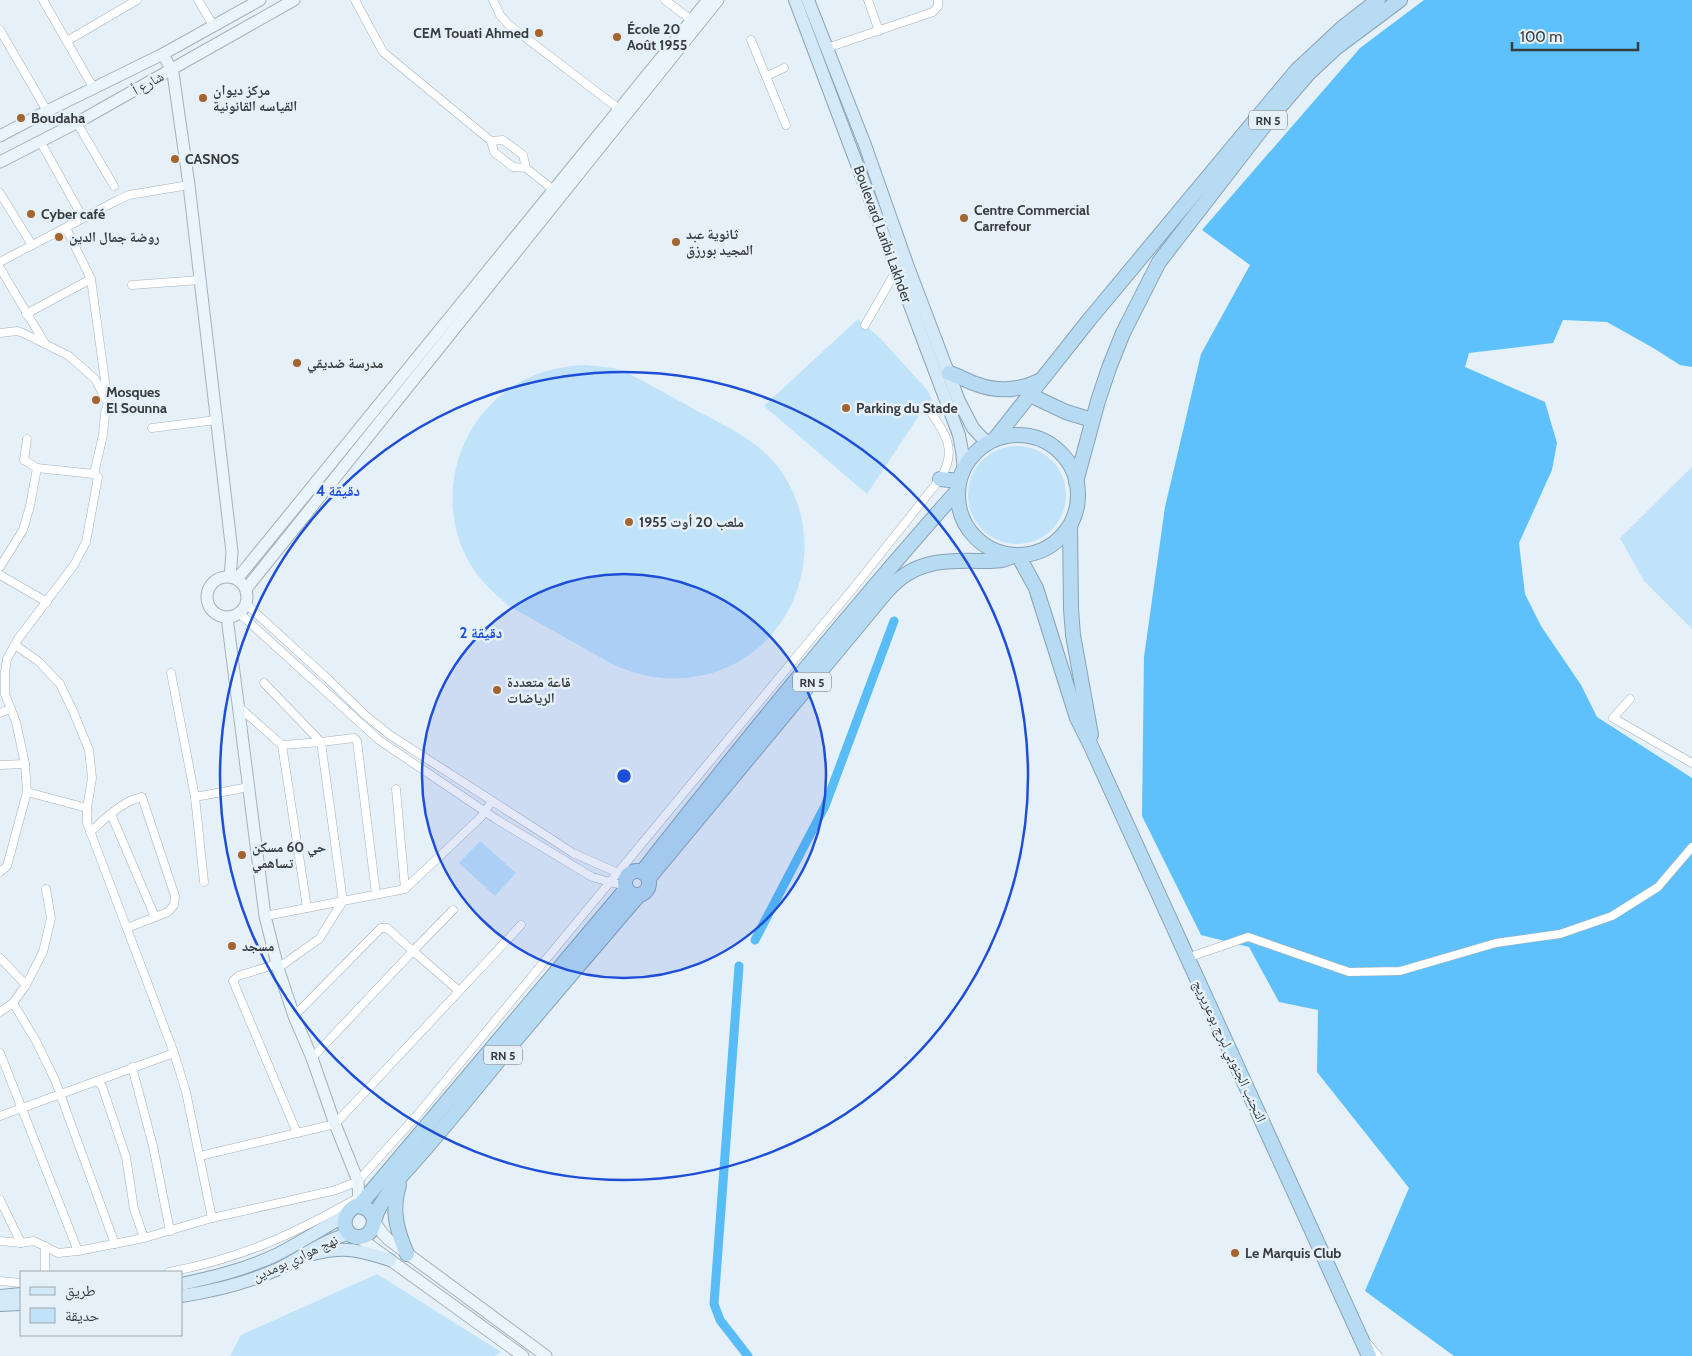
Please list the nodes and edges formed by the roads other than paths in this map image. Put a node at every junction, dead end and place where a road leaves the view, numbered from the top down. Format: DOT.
graph roads {
  1 [pos="43,0"];
  2 [pos="137,0"];
  3 [pos="198,0"];
  4 [pos="260,0"];
  5 [pos="294,0"];
  6 [pos="355,0"];
  7 [pos="492,0"];
  8 [pos="666,0"];
  9 [pos="708,0"];
  10 [pos="718,0"];
  11 [pos="795,0"];
  12 [pos="808,0"];
  13 [pos="868,0"];
  14 [pos="938,0"];
  15 [pos="1378,0"];
  16 [pos="1400,0"];
  17 [pos="695,22"];
  18 [pos="213,26"];
  19 [pos="0,30"];
  20 [pos="879,30"];
  21 [pos="750,40"];
  22 [pos="66,41"];
  23 [pos="827,48"];
  24 [pos="163,54"];
  25 [pos="784,68"];
  26 [pos="172,70"];
  27 [pos="766,76"];
  28 [pos="94,88"];
  29 [pos="70,101"];
  30 [pos="47,111"];
  31 [pos="622,112"];
  32 [pos="78,122"];
  33 [pos="786,125"];
  34 [pos="0,136"];
  35 [pos="491,140"];
  36 [pos="40,141"];
  37 [pos="0,162"];
  38 [pos="526,168"];
  39 [pos="189,185"];
  40 [pos="114,186"];
  41 [pos="0,192"];
  42 [pos="557,193"];
  43 [pos="83,218"];
  44 [pos="66,228"];
  45 [pos="32,245"];
  46 [pos="0,262"];
  47 [pos="0,268"];
  48 [pos="902,269"];
  49 [pos="91,279"];
  50 [pos="200,280"];
  51 [pos="132,285"];
  52 [pos="26,314"];
  53 [pos="865,325"];
  54 [pos="0,333"];
  55 [pos="44,342"];
  56 [pos="950,373"];
  57 [pos="1042,380"];
  58 [pos="1030,394"];
  59 [pos="108,404"];
  60 [pos="927,407"];
  61 [pos="216,420"];
  62 [pos="1092,420"];
  63 [pos="152,428"];
  64 [pos="27,439"];
  65 [pos="991,442"];
  66 [pos="36,468"];
  67 [pos="94,474"];
  68 [pos="940,479"];
  69 [pos="960,481"];
  70 [pos="1076,482"];
  71 [pos="1070,526"];
  72 [pos="1016,555"];
  73 [pos="0,567"];
  74 [pos="0,575"];
  75 [pos="233,578"];
  76 [pos="246,589"];
  77 [pos="47,602"];
  78 [pos="243,609"];
  79 [pos="227,617"];
  80 [pos="15,645"];
  81 [pos="171,673"];
  82 [pos="264,683"];
  83 [pos="1630,699"];
  84 [pos="239,708"];
  85 [pos="10,709"];
  86 [pos="0,713"];
  87 [pos="321,742"];
  88 [pos="282,745"];
  89 [pos="1092,746"];
  90 [pos="1692,763"];
  91 [pos="26,764"];
  92 [pos="0,765"];
  93 [pos="249,787"];
  94 [pos="396,789"];
  95 [pos="28,792"];
  96 [pos="195,797"];
  97 [pos="492,801"];
  98 [pos="87,808"];
  99 [pos="484,812"];
  100 [pos="111,814"];
  101 [pos="90,832"];
  102 [pos="1692,847"];
  103 [pos="0,872"];
  104 [pos="645,875"];
  105 [pos="204,882"];
  106 [pos="608,883"];
  107 [pos="626,884"];
  108 [pos="405,888"];
  109 [pos="46,889"];
  110 [pos="376,894"];
  111 [pos="343,901"];
  112 [pos="307,908"];
  113 [pos="453,910"];
  114 [pos="266,916"];
  115 [pos="155,917"];
  116 [pos="520,925"];
  117 [pos="127,928"];
  118 [pos="412,951"];
  119 [pos="0,958"];
  120 [pos="1187,958"];
  121 [pos="278,966"];
  122 [pos="26,985"];
  123 [pos="459,991"];
  124 [pos="14,1003"];
  125 [pos="0,1012"];
  126 [pos="294,1016"];
  127 [pos="0,1053"];
  128 [pos="174,1053"];
  129 [pos="312,1058"];
  130 [pos="132,1067"];
  131 [pos="97,1081"];
  132 [pos="60,1094"];
  133 [pos="22,1108"];
  134 [pos="0,1116"];
  135 [pos="335,1124"];
  136 [pos="297,1133"];
  137 [pos="200,1156"];
  138 [pos="404,1172"];
  139 [pos="358,1181"];
  140 [pos="0,1200"];
  141 [pos="359,1202"];
  142 [pos="345,1216"];
  143 [pos="212,1218"];
  144 [pos="374,1220"];
  145 [pos="170,1231"];
  146 [pos="353,1235"];
  147 [pos="144,1238"];
  148 [pos="0,1241"];
  149 [pos="21,1243"];
  150 [pos="115,1244"];
  151 [pos="45,1246"];
  152 [pos="78,1252"];
  153 [pos="407,1254"];
  154 [pos="296,1258"];
  155 [pos="390,1260"];
  156 [pos="45,1271"];
  157 [pos="175,1271"];
  158 [pos="0,1281"];
  159 [pos="20,1283"];
  160 [pos="182,1284"];
  161 [pos="20,1294"];
  162 [pos="0,1296"];
  163 [pos="182,1296"];
  164 [pos="20,1304"];
  165 [pos="0,1305"];
  166 [pos="1358,1331"];
  167 [pos="523,1356"];
  168 [pos="546,1356"];
  169 [pos="1363,1356"];
  170 [pos="1369,1356"];
  171 [pos="1378,1356"];
  1 -- 22 [label="street"];
  2 -- 22 [label="street"];
  3 -- 18 [label="street"];
  4 -- 18 [label="street, شارع أ"];
  5 -- 26 [label="street, شارع أ"];
  6 -- 35 [label="street"];
  7 -- 31 [label="street"];
  8 -- 17 [label="street"];
  9 -- 17 [label="street"];
  10 -- 17 [label="street"];
  11 -- 48 [label="main road, Boulevard Laribi Lakhder"];
  12 -- 23 [label="main road, Boulevard Laribi Lakhder"];
  13 -- 20 [label="street"];
  14 -- 20 [label="street"];
  15 -- 57 [label="highway, RN 5"];
  16 -- 62 [label="highway, RN 5"];
  17 -- 31 [label="street"];
  18 -- 24 [label="street, شارع أ"];
  19 -- 30 [label="street"];
  20 -- 23 [label="street"];
  21 -- 27 [label="street"];
  22 -- 28 [label="street"];
  23 -- 48 [label="main road, Boulevard Laribi Lakhder"];
  24 -- 26 [label="street"];
  24 -- 28 [label="street, شارع أ"];
  25 -- 27 [label="street"];
  26 -- 32 [label="street, شارع أ"];
  26 -- 39 [label="street"];
  27 -- 33 [label="street"];
  28 -- 29 [label="street, شارع أ"];
  29 -- 30 [label="street, شارع أ"];
  29 -- 32 [label="street"];
  30 -- 34 [label="street, شارع أ"];
  31 -- 42 [label="street"];
  32 -- 36 [label="street, شارع أ"];
  32 -- 40 [label="street"];
  35 -- 38 [label="street"];
  35 -- 38 [label="street"];
  36 -- 37 [label="street, شارع أ"];
  36 -- 43 [label="street"];
  38 -- 42 [label="street"];
  39 -- 43 [label="street"];
  39 -- 50 [label="street"];
  41 -- 45 [label="street"];
  42 -- 75 [label="street"];
  42 -- 76 [label="street"];
  43 -- 44 [label="street"];
  44 -- 45 [label="street"];
  44 -- 49 [label="street"];
  45 -- 46 [label="street"];
  47 -- 52 [label="street"];
  48 -- 53 [label="street"];
  48 -- 56 [label="main road, Boulevard Laribi Lakhder"];
  48 -- 69 [label="main road, Boulevard Laribi Lakhder"];
  49 -- 52 [label="street"];
  49 -- 59 [label="street"];
  50 -- 51 [label="street"];
  50 -- 61 [label="street"];
  52 -- 55 [label="street"];
  54 -- 55 [label="street"];
  55 -- 59 [label="street"];
  56 -- 57 [label="highway"];
  56 -- 65 [label="main road, Boulevard Laribi Lakhder"];
  57 -- 58 [label="highway, RN 5"];
  58 -- 62 [label="highway"];
  58 -- 65 [label="highway, RN 5"];
  59 -- 67 [label="street"];
  60 -- 68 [label="street"];
  61 -- 63 [label="street"];
  61 -- 75 [label="street"];
  62 -- 70 [label="highway, RN 5"];
  64 -- 66 [label="street"];
  65 -- 69 [label="highway"];
  65 -- 70 [label="highway"];
  66 -- 67 [label="street"];
  66 -- 73 [label="street"];
  67 -- 77 [label="street"];
  68 -- 69 [label="highway"];
  68 -- 107 [label="street"];
  69 -- 72 [label="highway"];
  69 -- 104 [label="highway, RN 5"];
  70 -- 71 [label="highway"];
  71 -- 72 [label="highway"];
  71 -- 89 [label="highway, التجنب الجنوبي لبرج بوعريريج"];
  72 -- 89 [label="highway, التجنب الجنوبي لبرج بوعريريج"];
  72 -- 104 [label="highway, RN 5"];
  74 -- 77 [label="street"];
  75 -- 76 [label="street"];
  75 -- 79 [label="street"];
  76 -- 78 [label="street"];
  77 -- 80 [label="street"];
  78 -- 79 [label="street"];
  78 -- 97 [label="street"];
  78 -- 99 [label="street"];
  79 -- 84 [label="street"];
  80 -- 85 [label="street"];
  80 -- 98 [label="street"];
  81 -- 96 [label="street"];
  82 -- 87 [label="street"];
  83 -- 90 [label="street"];
  84 -- 88 [label="street"];
  84 -- 93 [label="street"];
  85 -- 86 [label="street"];
  85 -- 91 [label="street"];
  87 -- 88 [label="street"];
  87 -- 110 [label="street"];
  87 -- 111 [label="street"];
  88 -- 112 [label="street"];
  89 -- 120 [label="highway, التجنب الجنوبي لبرج بوعريريج"];
  91 -- 92 [label="street"];
  91 -- 95 [label="street"];
  93 -- 96 [label="street"];
  93 -- 114 [label="street"];
  94 -- 108 [label="street"];
  95 -- 98 [label="street"];
  95 -- 103 [label="street"];
  96 -- 105 [label="street"];
  97 -- 99 [label="street"];
  97 -- 107 [label="street"];
  98 -- 101 [label="street"];
  99 -- 106 [label="street"];
  99 -- 108 [label="street"];
  100 -- 101 [label="street"];
  100 -- 115 [label="street"];
  100 -- 115 [label="street"];
  101 -- 117 [label="street"];
  102 -- 120 [label="street"];
  104 -- 107 [label="highway"];
  104 -- 107 [label="highway, RN 5"];
  106 -- 107 [label="street"];
  106 -- 107 [label="street"];
  106 -- 139 [label="street"];
  107 -- 138 [label="highway, RN 5"];
  107 -- 141 [label="highway, RN 5"];
  108 -- 110 [label="street"];
  109 -- 122 [label="street"];
  110 -- 111 [label="street"];
  111 -- 112 [label="street"];
  111 -- 121 [label="street"];
  112 -- 114 [label="street"];
  113 -- 118 [label="street"];
  114 -- 121 [label="street"];
  115 -- 117 [label="street"];
  116 -- 123 [label="street"];
  117 -- 128 [label="street"];
  118 -- 123 [label="street"];
  118 -- 126 [label="street"];
  118 -- 129 [label="street"];
  119 -- 122 [label="street"];
  120 -- 166 [label="highway, التجنب الجنوبي لبرج بوعريريج"];
  121 -- 126 [label="street"];
  121 -- 136 [label="street"];
  122 -- 124 [label="street"];
  123 -- 135 [label="street"];
  124 -- 125 [label="street"];
  124 -- 132 [label="street"];
  126 -- 129 [label="street"];
  127 -- 133 [label="street"];
  128 -- 130 [label="street"];
  128 -- 137 [label="street"];
  129 -- 135 [label="street"];
  130 -- 131 [label="street"];
  130 -- 145 [label="street"];
  131 -- 132 [label="street"];
  131 -- 147 [label="street"];
  132 -- 133 [label="street"];
  132 -- 150 [label="street"];
  133 -- 134 [label="street"];
  133 -- 152 [label="street"];
  135 -- 136 [label="street"];
  135 -- 139 [label="street"];
  136 -- 137 [label="street"];
  137 -- 143 [label="street"];
  138 -- 144 [label="highway, RN 5"];
  138 -- 153 [label="highway"];
  139 -- 141 [label="street"];
  139 -- 143 [label="street"];
  140 -- 149 [label="street"];
  141 -- 142 [label="highway"];
  141 -- 144 [label="highway"];
  141 -- 157 [label="street"];
  142 -- 146 [label="highway"];
  142 -- 160 [label="main road, نهج هواري بومدين"];
  143 -- 145 [label="street"];
  144 -- 146 [label="highway"];
  144 -- 153 [label="street"];
  145 -- 147 [label="street"];
  146 -- 154 [label="main road, نهج هواري بومدين"];
  146 -- 155 [label="street"];
  147 -- 150 [label="street"];
  148 -- 149 [label="street"];
  149 -- 151 [label="street"];
  150 -- 152 [label="street"];
  151 -- 152 [label="street"];
  151 -- 156 [label="street"];
  153 -- 168 [label="street"];
  154 -- 155 [label="main road"];
  154 -- 163 [label="main road, نهج هواري بومدين"];
  155 -- 167 [label="street"];
  158 -- 159 [label="street"];
  161 -- 162 [label="main road"];
  164 -- 165 [label="main road"];
  166 -- 169 [label="street"];
  166 -- 170 [label="highway, التجنب الجنوبي لبرج بوعريريج"];
  166 -- 171 [label="street"];
}
